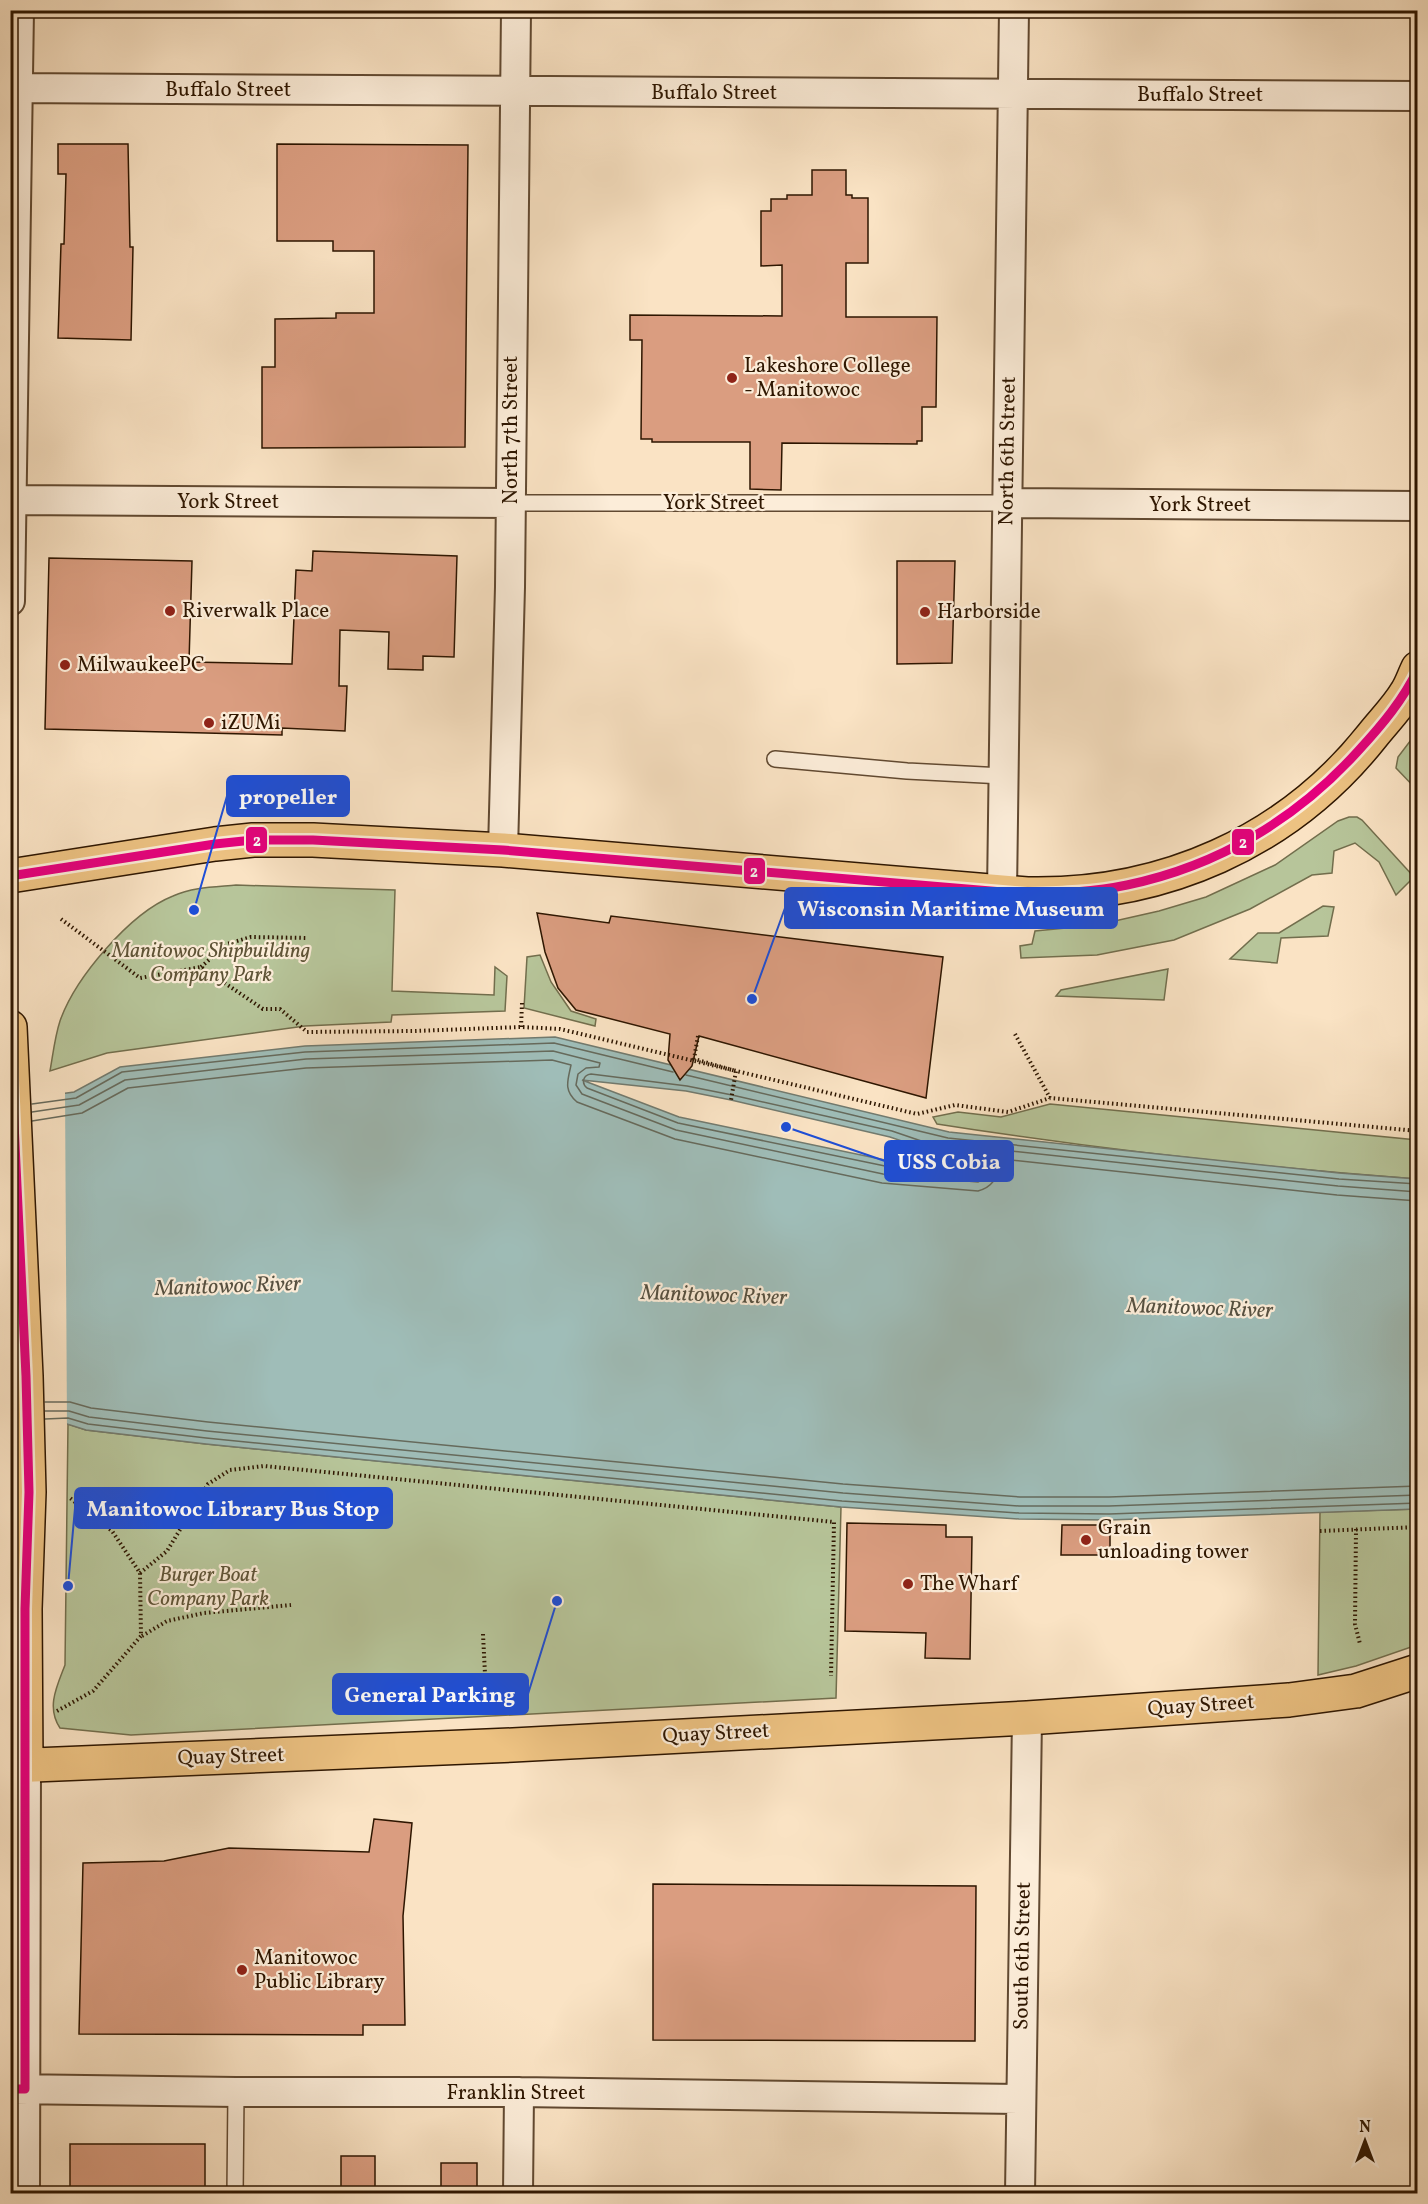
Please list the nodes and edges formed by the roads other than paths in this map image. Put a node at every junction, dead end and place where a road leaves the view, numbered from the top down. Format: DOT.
graph roads {
  1 [pos="19,10"];
  2 [pos="516,10"];
  3 [pos="1014,10"];
  4 [pos="14,88"];
  5 [pos="514,92"];
  6 [pos="1012,94"];
  7 [pos="1418,96"];
  8 [pos="12,500"];
  9 [pos="511,503"];
  10 [pos="1007,503"];
  11 [pos="1418,506"];
  12 [pos="10,601"];
  13 [pos="1418,668"];
  14 [pos="775,759"];
  15 [pos="1003,776"];
  16 [pos="503,850"];
  17 [pos="10,876"];
  18 [pos="1002,892"];
  19 [pos="10,1027"];
  20 [pos="1418,1671"];
  21 [pos="1027,1718"];
  22 [pos="18,1765"];
  23 [pos="18,2089"];
  24 [pos="236,2092"];
  25 [pos="519,2092"];
  26 [pos="1021,2099"];
  27 [pos="25,2193"];
  28 [pos="235,2193"];
  29 [pos="518,2193"];
  30 [pos="1020,2193"];
  1 -- 4 [label="street"];
  2 -- 5 [label="street, North 7th Street"];
  3 -- 6 [label="street, North 6th Street"];
  4 -- 5 [label="street, Buffalo Street"];
  4 -- 8 [label="street"];
  5 -- 6 [label="street, Buffalo Street"];
  5 -- 9 [label="street, North 7th Street"];
  6 -- 7 [label="street, Buffalo Street"];
  6 -- 10 [label="street, North 6th Street"];
  8 -- 9 [label="street, York Street"];
  8 -- 12 [label="street"];
  9 -- 10 [label="lane, York Street"];
  9 -- 16 [label="street, North 7th Street"];
  10 -- 11 [label="street, York Street"];
  10 -- 15 [label="street, North 6th Street"];
  13 -- 18 [label="main road"];
  14 -- 15 [label="lane"];
  15 -- 18 [label="street, North 6th Street"];
  16 -- 17 [label="main road"];
  16 -- 18 [label="main road"];
  19 -- 22 [label="main road"];
  20 -- 21 [label="main road, Quay Street"];
  21 -- 22 [label="main road, Quay Street"];
  21 -- 26 [label="street, South 6th Street"];
  22 -- 23 [label="street"];
  23 -- 24 [label="street, Franklin Street"];
  23 -- 27 [label="street"];
  24 -- 25 [label="street, Franklin Street"];
  24 -- 28 [label="lane"];
  25 -- 26 [label="street, Franklin Street"];
  25 -- 29 [label="street"];
  26 -- 30 [label="street, South 6th Street"];
}
